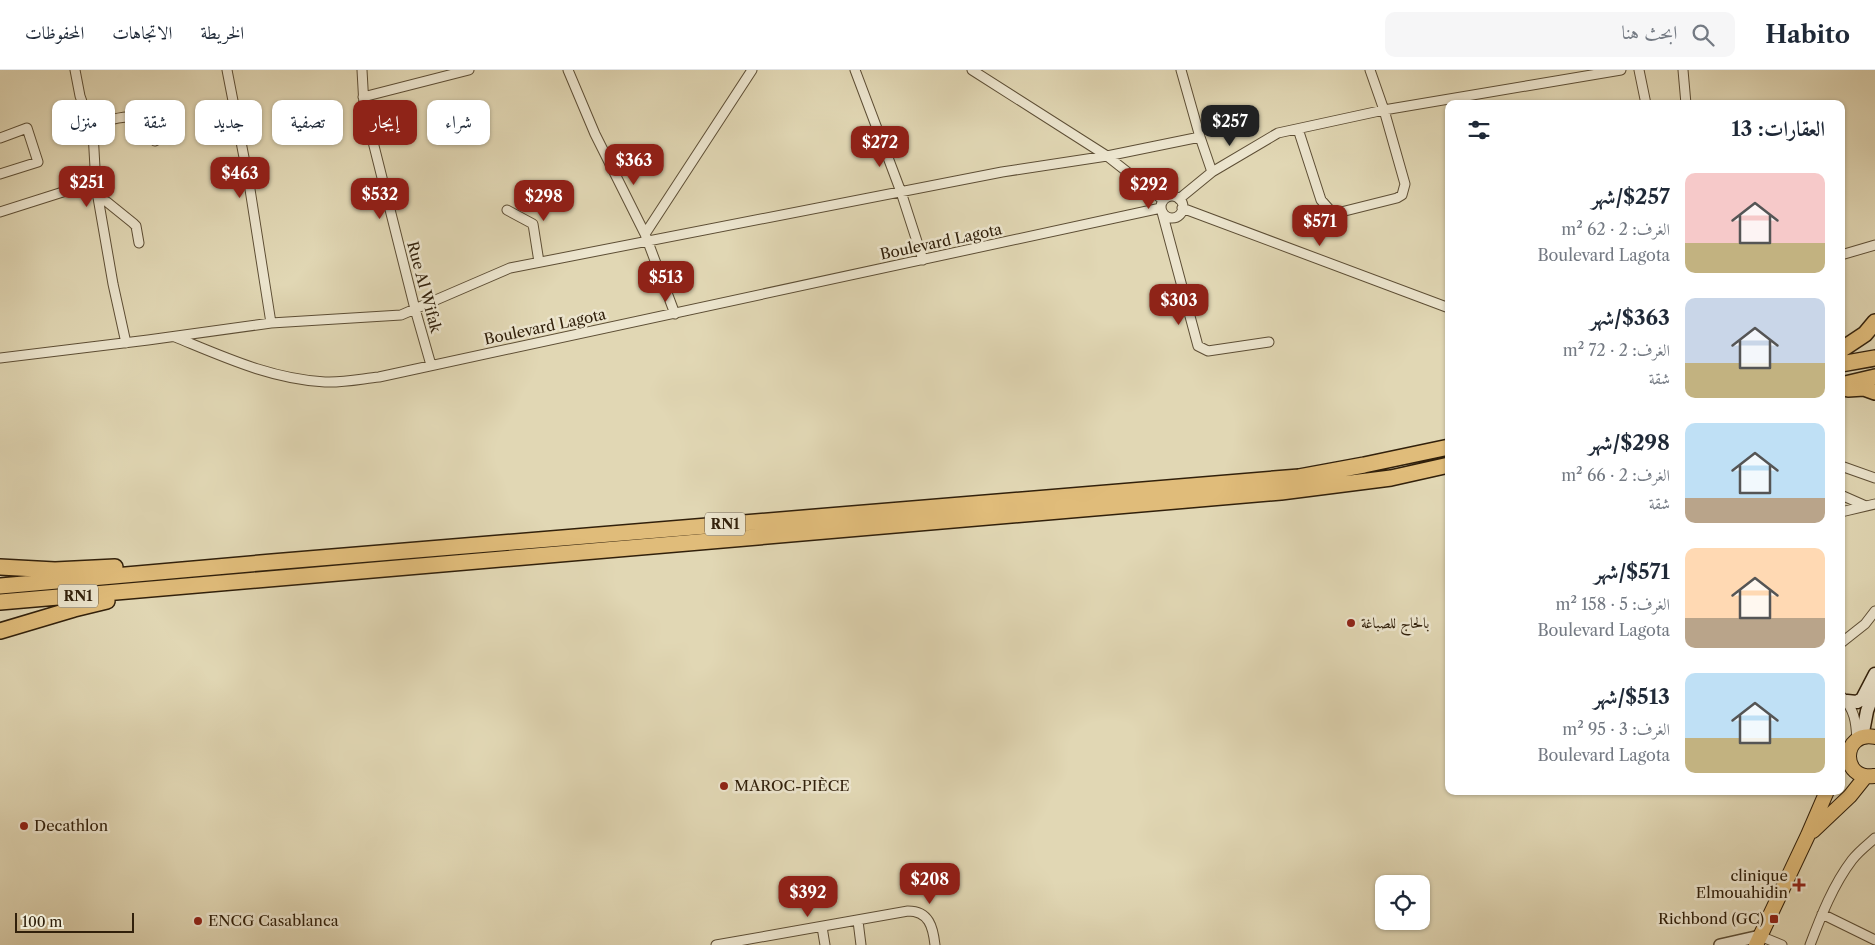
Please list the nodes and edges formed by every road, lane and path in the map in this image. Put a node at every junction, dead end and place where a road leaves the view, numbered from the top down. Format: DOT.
graph roads {
  1 [pos="74,70"];
  2 [pos="227,70"];
  3 [pos="362,70"];
  4 [pos="469,70"];
  5 [pos="568,70"];
  6 [pos="752,70"];
  7 [pos="855,70"];
  8 [pos="972,70"];
  9 [pos="1181,70"];
  10 [pos="1370,70"];
  11 [pos="1621,70"];
  12 [pos="1639,70"];
  13 [pos="1683,70"];
  14 [pos="363,97"];
  15 [pos="82,100"];
  16 [pos="1645,100"];
  17 [pos="1686,100"];
  18 [pos="1384,110"];
  19 [pos="1298,129"];
  20 [pos="1200,137"];
  21 [pos="0,138"];
  22 [pos="93,145"];
  23 [pos="1107,156"];
  24 [pos="1212,172"];
  25 [pos="0,174"];
  26 [pos="96,186"];
  27 [pos="901,192"];
  28 [pos="98,198"];
  29 [pos="1179,199"];
  30 [pos="1162,207"];
  31 [pos="1182,208"];
  32 [pos="507,210"];
  33 [pos="0,212"];
  34 [pos="646,238"];
  35 [pos="139,244"];
  36 [pos="1875,245"];
  37 [pos="1845,254"];
  38 [pos="923,260"];
  39 [pos="539,262"];
  40 [pos="1445,307"];
  41 [pos="415,309"];
  42 [pos="674,314"];
  43 [pos="1875,322"];
  44 [pos="271,324"];
  45 [pos="173,336"];
  46 [pos="1269,342"];
  47 [pos="126,343"];
  48 [pos="1845,347"];
  49 [pos="0,358"];
  50 [pos="1875,358"];
  51 [pos="1845,363"];
  52 [pos="431,365"];
  53 [pos="1875,377"];
  54 [pos="1845,384"];
  55 [pos="1845,390"];
  56 [pos="1875,392"];
  57 [pos="1445,448"];
  58 [pos="1445,466"];
  59 [pos="1845,467"];
  60 [pos="1875,478"];
  61 [pos="1845,496"];
  62 [pos="1871,505"];
  63 [pos="1845,511"];
  64 [pos="0,567"];
  65 [pos="160,572"];
  66 [pos="0,586"];
  67 [pos="157,590"];
  68 [pos="0,602"];
  69 [pos="1875,610"];
  70 [pos="0,631"];
  71 [pos="1845,640"];
  72 [pos="1875,674"];
  73 [pos="1875,689"];
  74 [pos="1845,698"];
  75 [pos="1845,700"];
  76 [pos="1864,738"];
  77 [pos="1845,765"];
  78 [pos="1870,776"];
  79 [pos="1825,795"];
  80 [pos="1808,835"];
  81 [pos="1875,838"];
  82 [pos="1822,914"];
  83 [pos="858,921"];
  84 [pos="822,927"];
  85 [pos="1758,940"];
  86 [pos="1875,940"];
  87 [pos="716,945"];
  88 [pos="825,945"];
  89 [pos="861,945"];
  90 [pos="935,945"];
  91 [pos="1720,945"];
  92 [pos="1782,945"];
  93 [pos="1810,945"];
  1 -- 15 [label="street"];
  2 -- 44 [label="street"];
  3 -- 14 [label="street, Rue Al Wifak"];
  4 -- 14 [label="street"];
  5 -- 34 [label="street"];
  6 -- 34 [label="street"];
  7 -- 27 [label="street"];
  8 -- 23 [label="street"];
  9 -- 20 [label="street"];
  10 -- 18 [label="street"];
  11 -- 18 [label="street"];
  12 -- 16 [label="street"];
  13 -- 17 [label="street"];
  14 -- 41 [label="street, Rue Al Wifak"];
  18 -- 19 [label="street"];
  18 -- 19 [label="street"];
  19 -- 24 [label="street"];
  20 -- 23 [label="street"];
  20 -- 24 [label="street"];
  21 -- 25 [label="street"];
  22 -- 26 [label="street"];
  23 -- 27 [label="street"];
  23 -- 30 [label="street"];
  24 -- 29 [label="street"];
  26 -- 28 [label="street"];
  26 -- 33 [label="street"];
  27 -- 34 [label="street"];
  27 -- 38 [label="street"];
  28 -- 35 [label="street"];
  28 -- 47 [label="street"];
  29 -- 30 [label="street"];
  29 -- 31 [label="street"];
  30 -- 31 [label="street"];
  30 -- 38 [label="street, Boulevard Lagota"];
  30 -- 46 [label="street"];
  31 -- 40 [label="street"];
  32 -- 39 [label="street"];
  34 -- 39 [label="street"];
  34 -- 42 [label="street"];
  36 -- 37 [label="street"];
  38 -- 42 [label="street, Boulevard Lagota"];
  39 -- 41 [label="street"];
  41 -- 44 [label="street"];
  41 -- 52 [label="street, Rue Al Wifak"];
  42 -- 52 [label="street, Boulevard Lagota"];
  43 -- 48 [label="highway"];
  44 -- 45 [label="street"];
  45 -- 47 [label="street"];
  45 -- 52 [label="street, Boulevard Lagota"];
  47 -- 49 [label="street"];
  50 -- 51 [label="highway"];
  53 -- 54 [label="highway"];
  55 -- 56 [label="highway"];
  57 -- 65 [label="highway, RN1"];
  58 -- 67 [label="highway, RN1"];
  59 -- 60 [label="street"];
  61 -- 62 [label="street"];
  62 -- 63 [label="street"];
  64 -- 65 [label="highway"];
  65 -- 66 [label="highway, RN1"];
  67 -- 68 [label="highway, RN1"];
  67 -- 70 [label="highway"];
  69 -- 71 [label="street"];
  72 -- 74 [label="main road"];
  73 -- 76 [label="main road"];
  75 -- 76 [label="street"];
  76 -- 77 [label="main road"];
  77 -- 78 [label="main road"];
  78 -- 80 [label="main road"];
  79 -- 80 [label="main road"];
  80 -- 85 [label="main road"];
  81 -- 82 [label="street"];
  82 -- 86 [label="street"];
  82 -- 93 [label="street"];
  83 -- 84 [label="street"];
  83 -- 89 [label="street"];
  83 -- 90 [label="street"];
  84 -- 87 [label="street"];
  84 -- 88 [label="street"];
  85 -- 91 [label="street"];
  85 -- 92 [label="street"];
}
